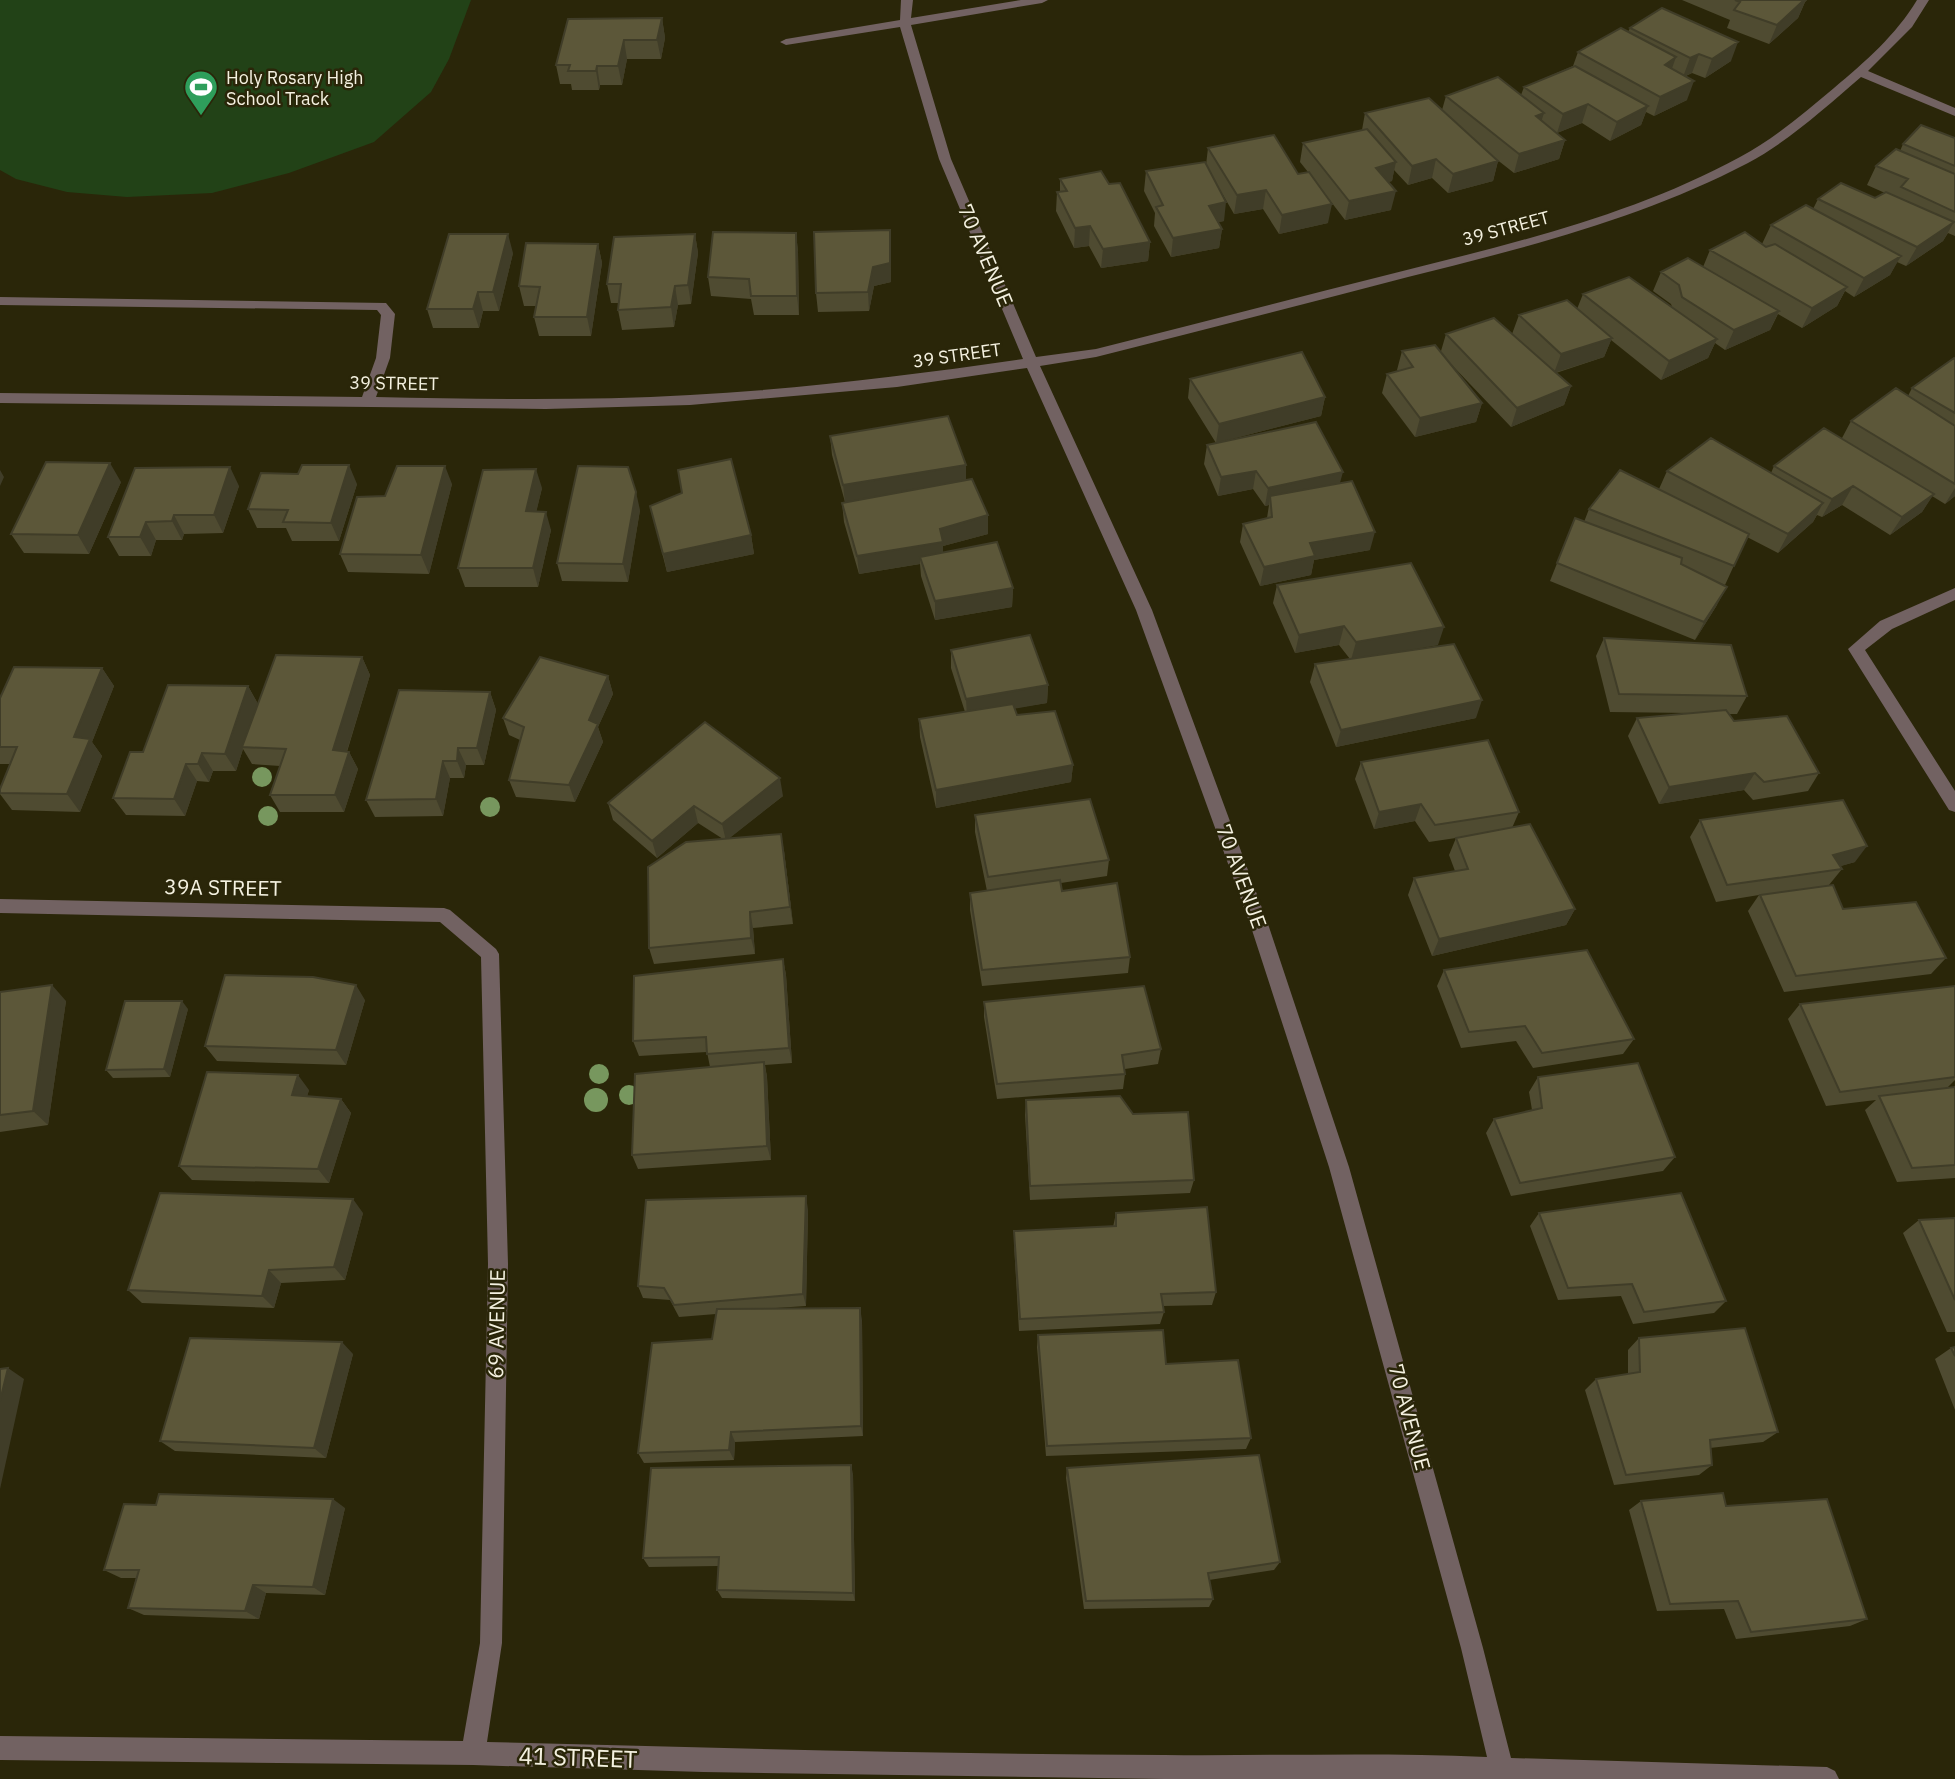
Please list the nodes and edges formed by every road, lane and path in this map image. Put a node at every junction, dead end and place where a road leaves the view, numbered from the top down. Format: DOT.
graph roads {
  1 [pos="907,0"];
  2 [pos="1042,0"];
  3 [pos="1923,0"];
  4 [pos="905,24"];
  5 [pos="786,42"];
  6 [pos="1860,72"];
  7 [pos="1955,112"];
  8 [pos="0,301"];
  9 [pos="1032,364"];
  10 [pos="0,398"];
  11 [pos="367,402"];
  12 [pos="1955,594"];
  13 [pos="1955,805"];
  14 [pos="0,906"];
  15 [pos="444,915"];
  16 [pos="0,1748"];
  17 [pos="473,1753"];
  18 [pos="702,1770"];
  19 [pos="1165,1773"];
  20 [pos="1503,1773"];
  21 [pos="1827,1779"];
  1 -- 4 [label="street, 70 AVENUE"];
  2 -- 4 [label="street"];
  3 -- 6 [label="street, 39 STREET"];
  4 -- 5 [label="street"];
  4 -- 9 [label="street, 70 AVENUE"];
  6 -- 7 [label="street"];
  6 -- 9 [label="street, 39 STREET"];
  8 -- 11 [label="street"];
  9 -- 11 [label="street, 39 STREET"];
  9 -- 20 [label="street, 70 AVENUE"];
  10 -- 11 [label="street, 39 STREET"];
  12 -- 13 [label="street"];
  14 -- 15 [label="street, 39A STREET"];
  15 -- 17 [label="street, 69 AVENUE"];
  16 -- 17 [label="street, 41 STREET"];
  17 -- 18 [label="street, 41 STREET"];
  18 -- 19 [label="street, 41 STREET"];
  19 -- 20 [label="street, 41 STREET"];
  20 -- 21 [label="street, 41 STREET"];
}
